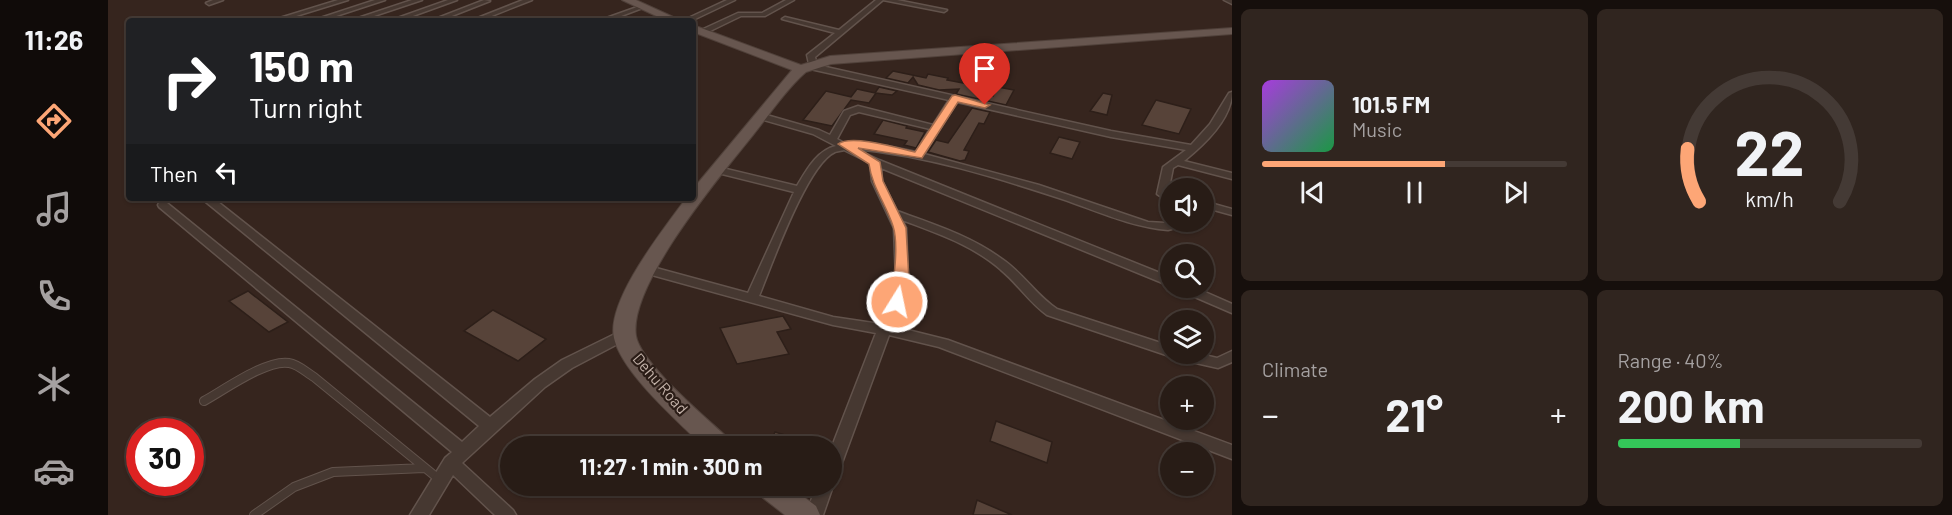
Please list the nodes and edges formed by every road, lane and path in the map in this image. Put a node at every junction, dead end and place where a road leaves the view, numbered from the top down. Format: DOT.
graph roads {
  1 [pos="220,0"];
  2 [pos="345,0"];
  3 [pos="382,0"];
  4 [pos="419,0"];
  5 [pos="454,0"];
  6 [pos="483,0"];
  7 [pos="528,0"];
  8 [pos="627,0"];
  9 [pos="732,0"];
  10 [pos="791,0"];
  11 [pos="880,0"];
  12 [pos="886,0"];
  13 [pos="209,3"];
  14 [pos="642,7"];
  15 [pos="944,10"];
  16 [pos="283,18"];
  17 [pos="324,18"];
  18 [pos="362,18"];
  19 [pos="401,18"];
  20 [pos="441,18"];
  21 [pos="481,18"];
  22 [pos="610,18"];
  23 [pos="669,18"];
  24 [pos="692,18"];
  25 [pos="785,19"];
  26 [pos="698,30"];
  27 [pos="1232,31"];
  28 [pos="840,32"];
  29 [pos="804,69"];
  30 [pos="1232,95"];
  31 [pos="955,98"];
  32 [pos="760,116"];
  33 [pos="936,128"];
  34 [pos="832,139"];
  35 [pos="844,144"];
  36 [pos="1194,148"];
  37 [pos="918,156"];
  38 [pos="875,162"];
  39 [pos="1178,162"];
  40 [pos="718,170"];
  41 [pos="1232,176"];
  42 [pos="1168,178"];
  43 [pos="800,190"];
  44 [pos="696,200"];
  45 [pos="210,201"];
  46 [pos="695,201"];
  47 [pos="163,205"];
  48 [pos="1214,207"];
  49 [pos="1232,212"];
  50 [pos="893,213"];
  51 [pos="1160,226"];
  52 [pos="645,269"];
  53 [pos="1160,278"];
  54 [pos="752,298"];
  55 [pos="1207,298"];
  56 [pos="1232,309"];
  57 [pos="884,329"];
  58 [pos="624,335"];
  59 [pos="1160,348"];
  60 [pos="1232,356"];
  61 [pos="1214,363"];
  62 [pos="204,402"];
  63 [pos="490,426"];
  64 [pos="710,436"];
  65 [pos="842,442"];
  66 [pos="1232,452"];
  67 [pos="457,458"];
  68 [pos="425,468"];
  69 [pos="440,481"];
  70 [pos="781,496"];
  71 [pos="821,496"];
  72 [pos="254,515"];
  73 [pos="419,515"];
  74 [pos="507,515"];
  75 [pos="806,515"];
  76 [pos="814,515"];
  1 -- 13 [label="street"];
  2 -- 16 [label="street"];
  3 -- 17 [label="street"];
  4 -- 18 [label="street"];
  5 -- 19 [label="street"];
  6 -- 20 [label="street"];
  7 -- 21 [label="street"];
  8 -- 14 [label="main road"];
  9 -- 24 [label="street"];
  10 -- 26 [label="street"];
  11 -- 28 [label="street"];
  12 -- 15 [label="street"];
  14 -- 22 [label="street"];
  14 -- 23 [label="main road"];
  25 -- 28 [label="street"];
  26 -- 29 [label="main road"];
  27 -- 29 [label="main road"];
  28 -- 29 [label="street"];
  29 -- 31 [label="street"];
  29 -- 32 [label="main road, Dehu Road"];
  30 -- 36 [label="street"];
  31 -- 33 [label="street"];
  31 -- 36 [label="street"];
  32 -- 34 [label="street"];
  32 -- 40 [label="main road, Dehu Road"];
  33 -- 34 [label="street"];
  33 -- 37 [label="street"];
  34 -- 35 [label="street"];
  35 -- 37 [label="street"];
  35 -- 38 [label="street"];
  35 -- 43 [label="street"];
  36 -- 39 [label="street"];
  37 -- 51 [label="street"];
  38 -- 50 [label="street"];
  38 -- 53 [label="street"];
  39 -- 41 [label="street"];
  39 -- 42 [label="street"];
  40 -- 43 [label="street"];
  40 -- 44 [label="main road, Dehu Road"];
  43 -- 54 [label="street"];
  45 -- 63 [label="street"];
  46 -- 52 [label="main road, Dehu Road"];
  47 -- 67 [label="street"];
  48 -- 49 [label="street"];
  50 -- 57 [label="street"];
  50 -- 59 [label="street"];
  52 -- 54 [label="street"];
  52 -- 58 [label="main road, Dehu Road"];
  54 -- 57 [label="street"];
  55 -- 56 [label="street"];
  57 -- 65 [label="street"];
  57 -- 66 [label="street"];
  58 -- 63 [label="street"];
  58 -- 64 [label="main road, Dehu Road"];
  60 -- 61 [label="street"];
  62 -- 68 [label="lane"];
  63 -- 67 [label="street"];
  67 -- 69 [label="street"];
  67 -- 74 [label="street"];
  68 -- 69 [label="lane"];
  68 -- 72 [label="lane"];
  69 -- 73 [label="street"];
  70 -- 75 [label="main road"];
  71 -- 76 [label="street"];
}
